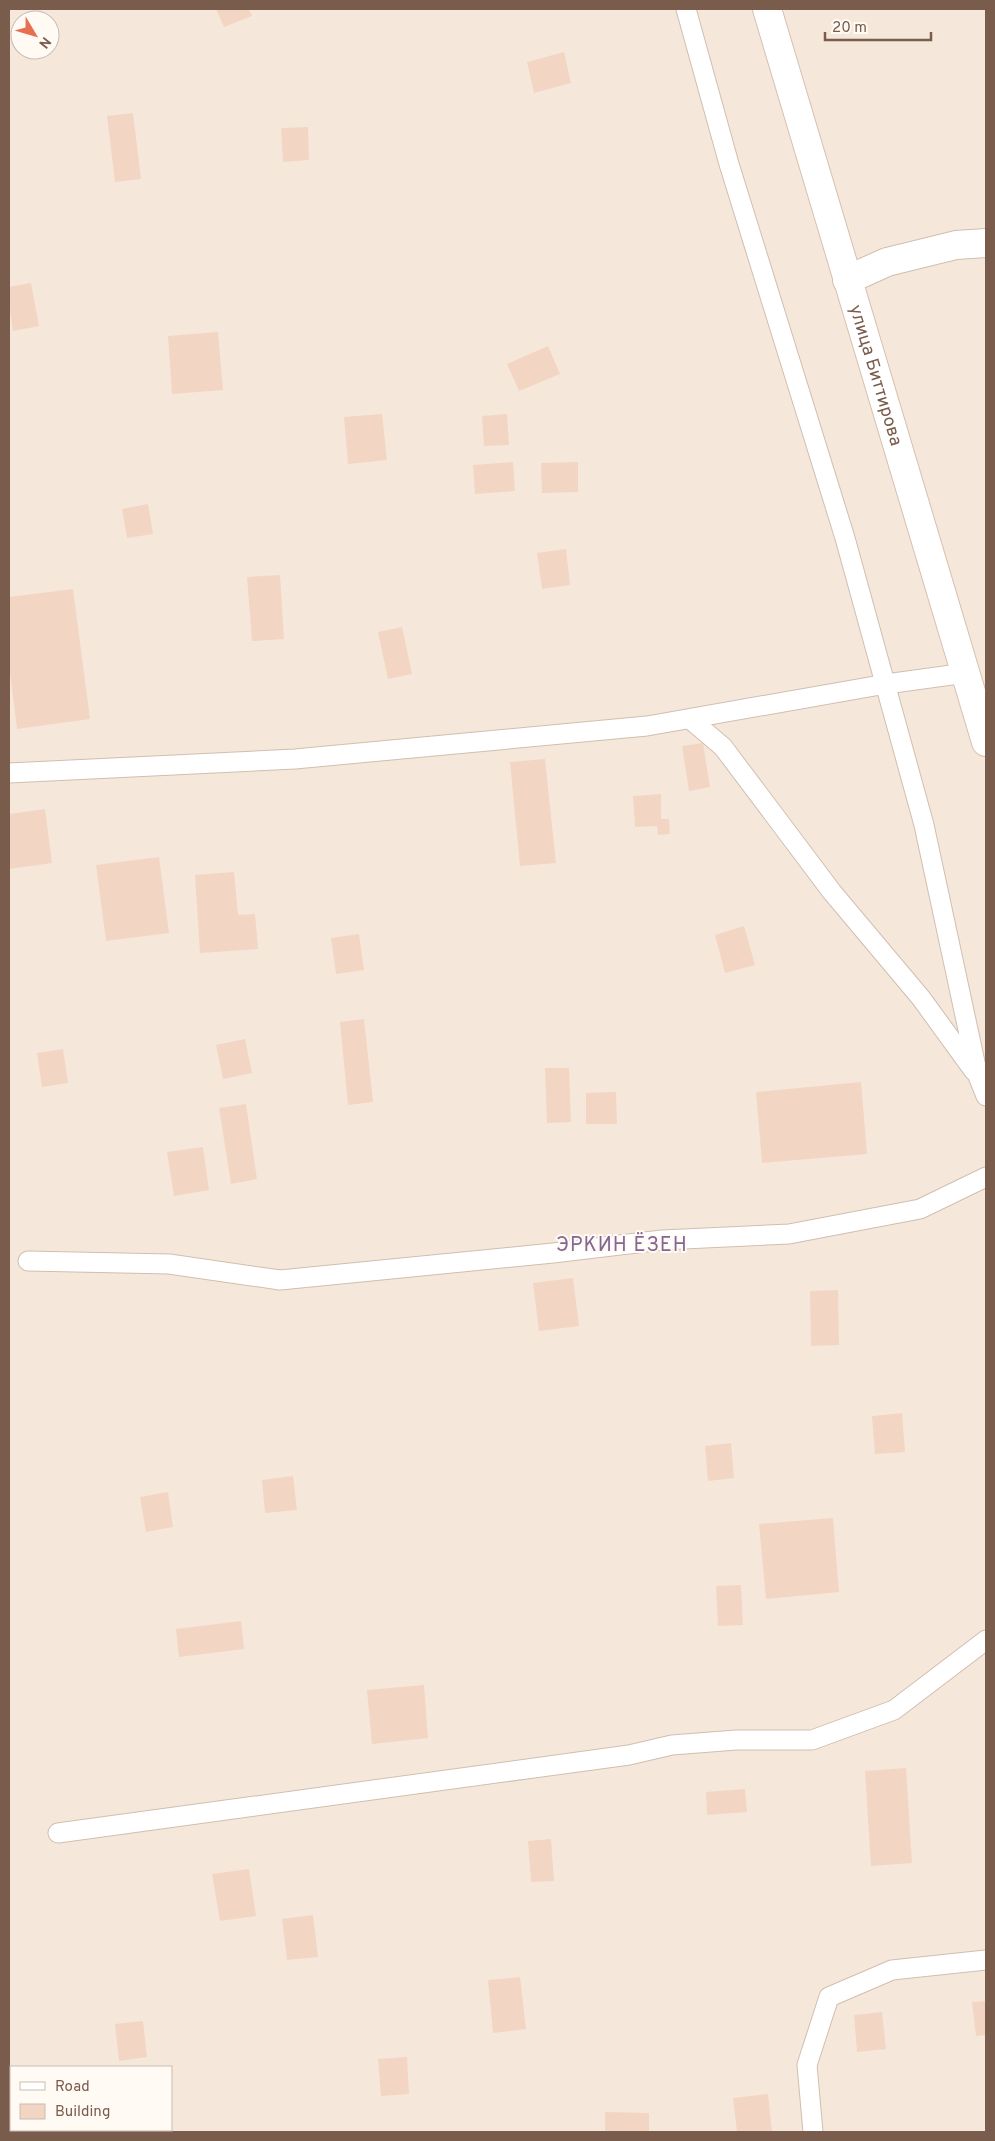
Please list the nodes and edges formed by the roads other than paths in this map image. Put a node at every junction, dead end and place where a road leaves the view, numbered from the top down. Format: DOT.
graph roads {
  1 [pos="686,9"];
  2 [pos="768,9"];
  3 [pos="986,243"];
  4 [pos="848,280"];
  5 [pos="966,673"];
  6 [pos="886,684"];
  7 [pos="690,719"];
  8 [pos="986,742"];
  9 [pos="9,773"];
  10 [pos="978,1076"];
  11 [pos="986,1096"];
  12 [pos="986,1178"];
  13 [pos="28,1261"];
  14 [pos="986,1640"];
  15 [pos="58,1833"];
  16 [pos="986,1960"];
  17 [pos="813,2132"];
  1 -- 6 [label="lane"];
  2 -- 4 [label="street, улица Биттирова"];
  3 -- 4 [label="street"];
  4 -- 5 [label="street, улица Биттирова"];
  5 -- 6 [label="lane"];
  5 -- 8 [label="street, улица Биттирова"];
  6 -- 7 [label="lane"];
  6 -- 10 [label="lane"];
  7 -- 9 [label="lane"];
  7 -- 10 [label="lane"];
  10 -- 11 [label="lane"];
  12 -- 13 [label="lane"];
  14 -- 15 [label="lane"];
  16 -- 17 [label="lane"];
}
